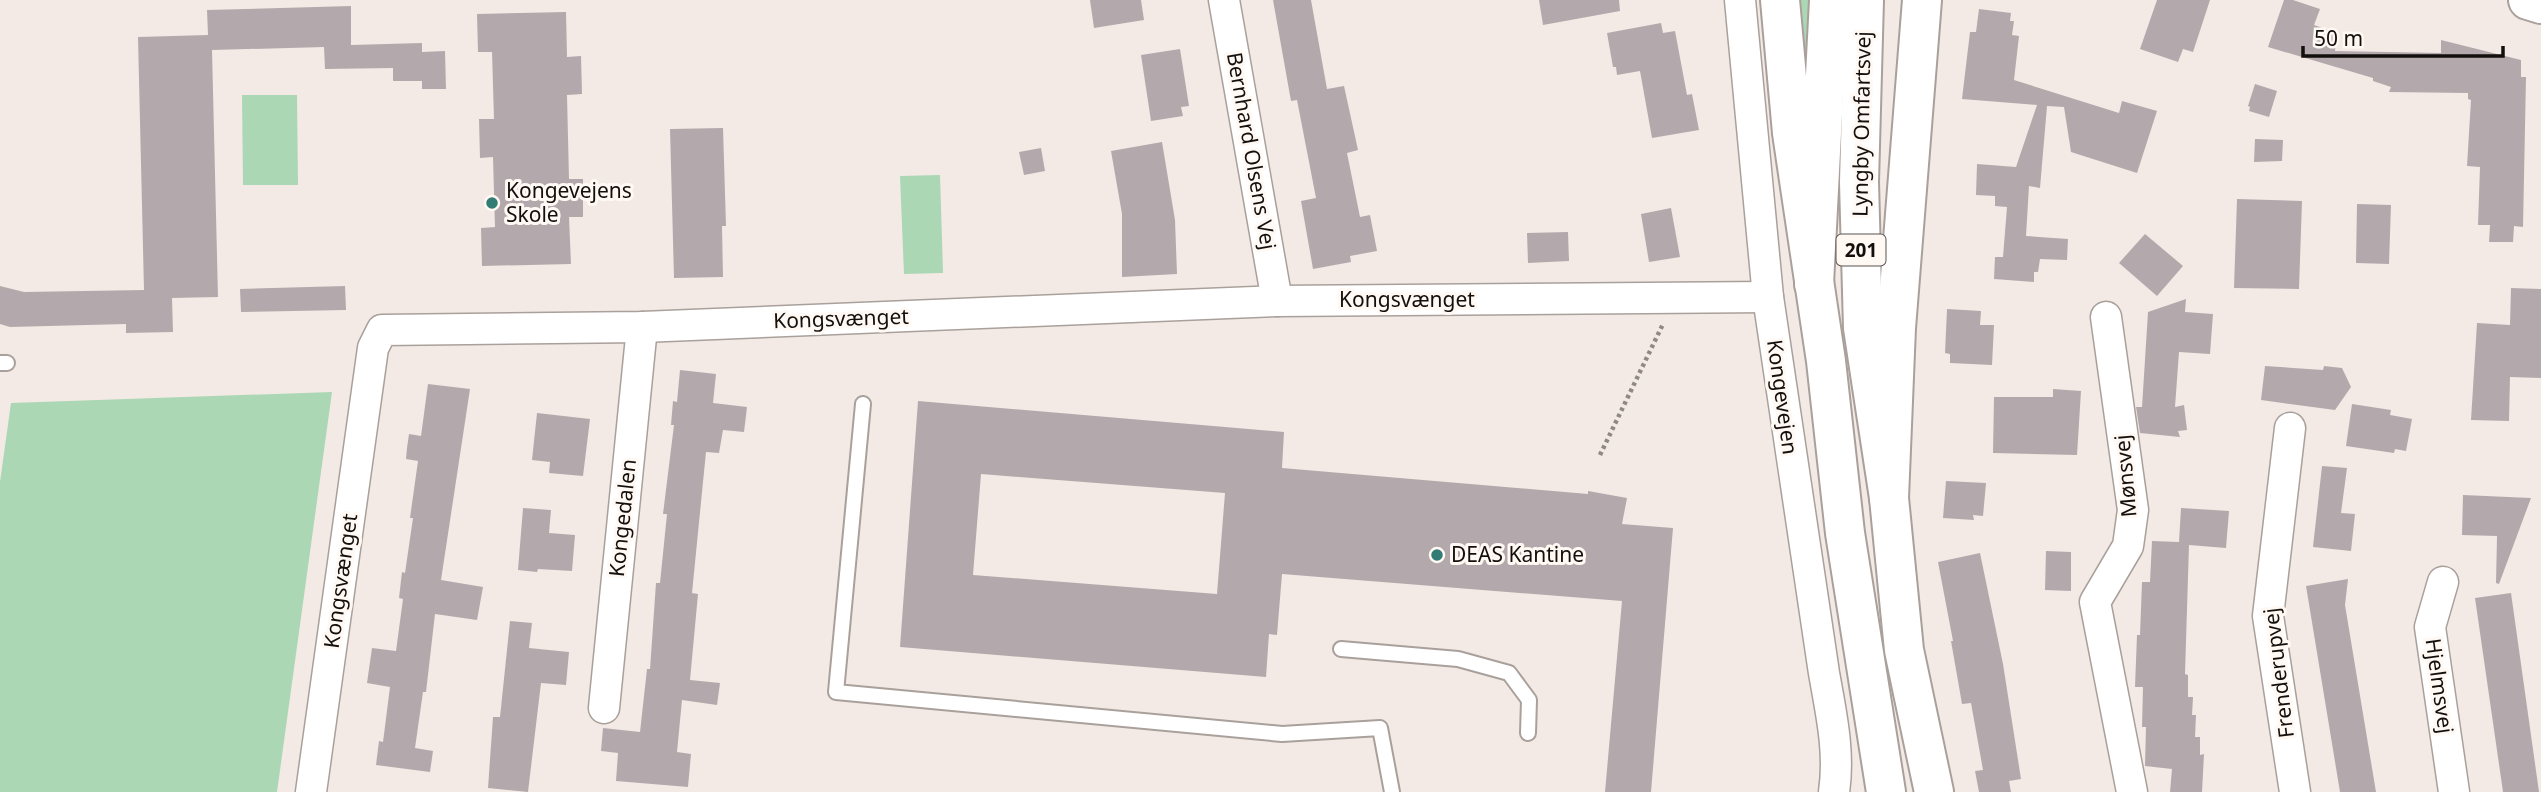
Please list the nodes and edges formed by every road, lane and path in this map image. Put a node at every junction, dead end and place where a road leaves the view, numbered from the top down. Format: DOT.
graph roads {
  1 [pos="1224,0"];
  2 [pos="1740,0"];
  3 [pos="1780,0"];
  4 [pos="1829,0"];
  5 [pos="1864,0"];
  6 [pos="1922,0"];
  7 [pos="2528,0"];
  8 [pos="2541,4"];
  9 [pos="1814,284"];
  10 [pos="1675,298"];
  11 [pos="1768,298"];
  12 [pos="1278,301"];
  13 [pos="2106,317"];
  14 [pos="642,327"];
  15 [pos="863,404"];
  16 [pos="2290,428"];
  17 [pos="1600,455"];
  18 [pos="1889,498"];
  19 [pos="2443,582"];
  20 [pos="1342,649"];
  21 [pos="604,708"];
  22 [pos="1528,733"];
  23 [pos="311,792"];
  24 [pos="1392,792"];
  25 [pos="1833,792"];
  26 [pos="1886,792"];
  27 [pos="1934,792"];
  28 [pos="2132,792"];
  29 [pos="2295,792"];
  30 [pos="2454,792"];
  1 -- 12 [label="street, Bernhard Olsens Vej"];
  2 -- 11 [label="street, Kongevejen"];
  3 -- 9 [label="main road, 201"];
  4 -- 9 [label="main road, 201"];
  5 -- 18 [label="main road, Lyngby Omfartsvej / 201"];
  6 -- 18 [label="main road, 201"];
  7 -- 8 [label="main road"];
  9 -- 26 [label="main road, 201"];
  10 -- 11 [label="street, Kongsvænget"];
  10 -- 12 [label="street, Kongsvænget"];
  10 -- 17 [label="path"];
  11 -- 25 [label="street, Kongevejen"];
  12 -- 14 [label="street, Kongsvænget"];
  13 -- 28 [label="street, Mønsvej"];
  14 -- 21 [label="street, Kongedalen"];
  14 -- 23 [label="street, Kongsvænget"];
  15 -- 24 [label="lane"];
  16 -- 29 [label="street, Frenderupvej"];
  18 -- 27 [label="main road, 201"];
  19 -- 30 [label="street, Hjelmsvej"];
  20 -- 22 [label="lane"];
}
